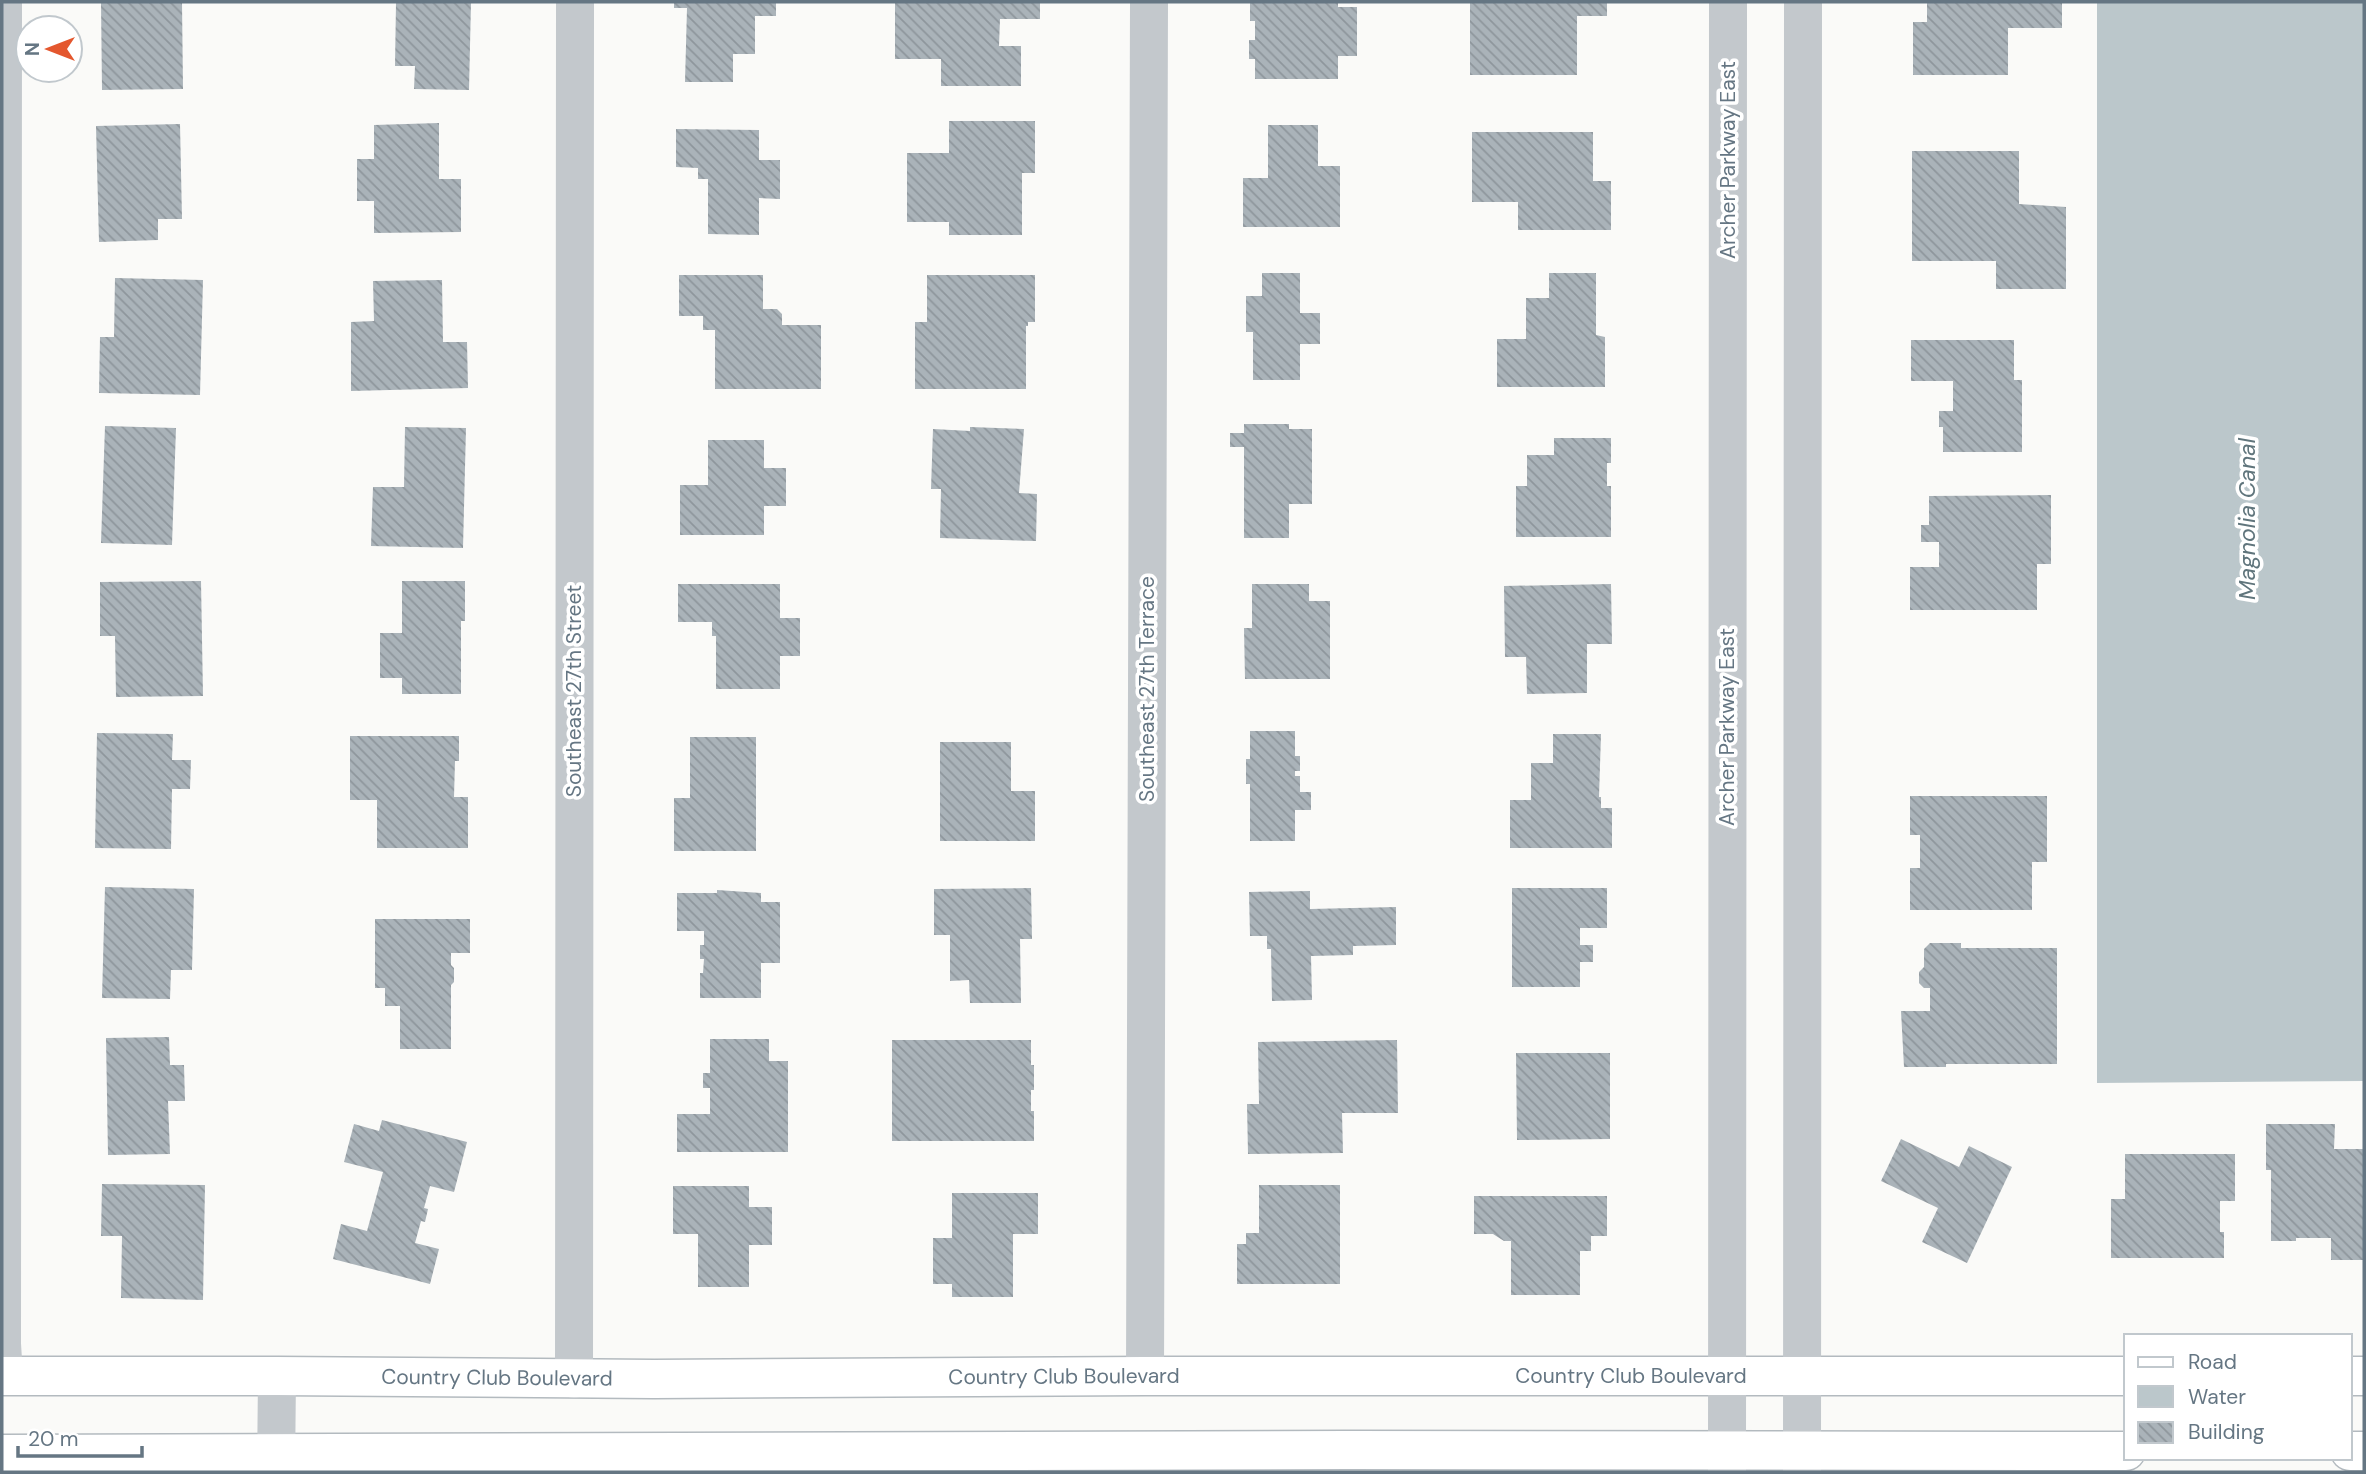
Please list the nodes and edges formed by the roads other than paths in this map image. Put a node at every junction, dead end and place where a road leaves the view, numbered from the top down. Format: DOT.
graph roads {
  1 [pos="3,2"];
  2 [pos="575,2"];
  3 [pos="1149,2"];
  4 [pos="1728,2"];
  5 [pos="1803,2"];
  6 [pos="3,1376"];
  7 [pos="277,1376"];
  8 [pos="1145,1376"];
  9 [pos="2124,1376"];
  10 [pos="1726,1377"];
  11 [pos="1802,1377"];
  12 [pos="574,1379"];
  13 [pos="2124,1451"];
  14 [pos="2,1454"];
  15 [pos="276,1462"];
  16 [pos="1726,1462"];
  17 [pos="1802,1462"];
  1 -- 6 [label="street"];
  2 -- 12 [label="street, Southeast 27th Street"];
  3 -- 8 [label="street, Southeast 27th Terrace"];
  4 -- 10 [label="street, Archer Parkway East"];
  5 -- 11 [label="street"];
  6 -- 7 [label="main road, Country Club Boulevard"];
  7 -- 12 [label="main road, Country Club Boulevard"];
  7 -- 15 [label="street"];
  8 -- 10 [label="main road, Country Club Boulevard"];
  8 -- 12 [label="main road, Country Club Boulevard"];
  9 -- 11 [label="main road, Country Club Boulevard"];
  10 -- 11 [label="main road, Country Club Boulevard"];
  10 -- 16 [label="street, Archer Parkway East"];
  11 -- 17 [label="street"];
  13 -- 17 [label="main road"];
  14 -- 15 [label="main road"];
  15 -- 16 [label="main road"];
  16 -- 17 [label="main road"];
}
